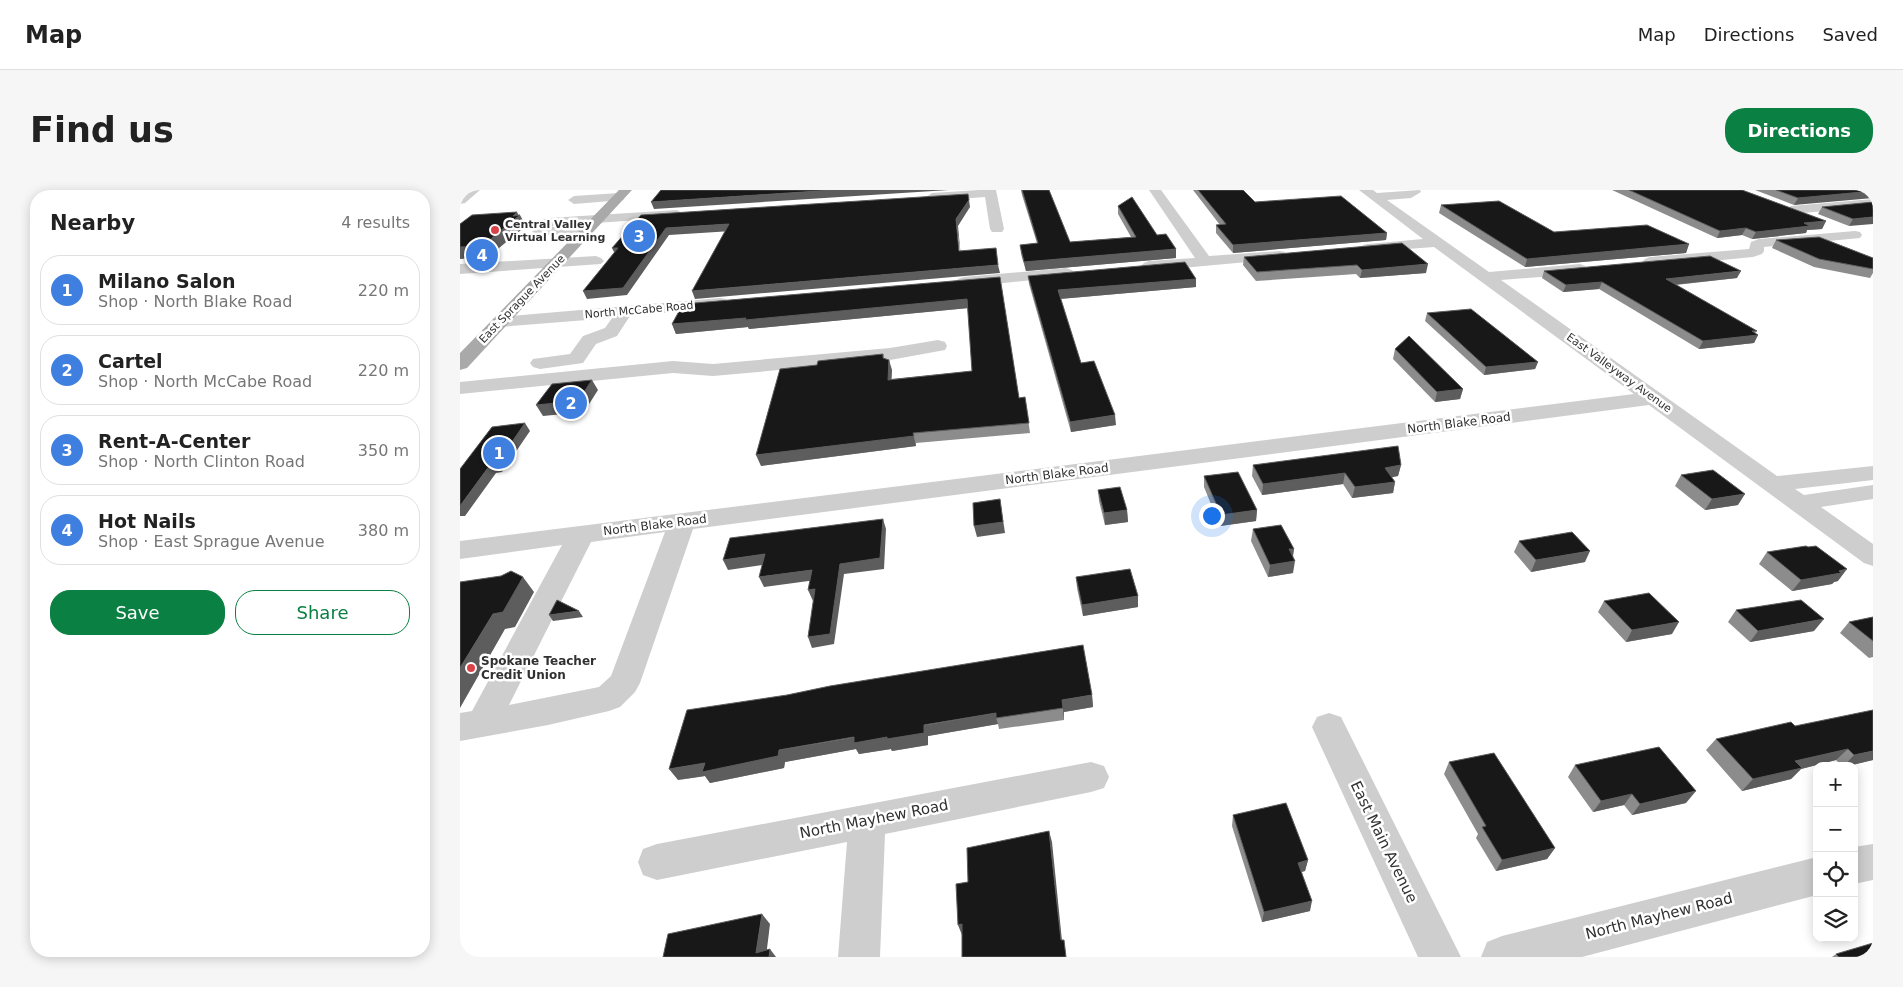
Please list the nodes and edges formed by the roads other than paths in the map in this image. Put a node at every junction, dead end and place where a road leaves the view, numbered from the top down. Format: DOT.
graph roads {
  1 [pos="474,190"];
  2 [pos="585,190"];
  3 [pos="1155,190"];
  4 [pos="1412,190"];
  5 [pos="990,191"];
  6 [pos="1370,194"];
  7 [pos="922,197"];
  8 [pos="619,198"];
  9 [pos="460,200"];
  10 [pos="574,200"];
  11 [pos="1873,203"];
  12 [pos="647,204"];
  13 [pos="560,213"];
  14 [pos="677,217"];
  15 [pos="592,226"];
  16 [pos="626,228"];
  17 [pos="997,229"];
  18 [pos="1437,242"];
  19 [pos="1350,250"];
  20 [pos="1292,254"];
  21 [pos="596,261"];
  22 [pos="1205,261"];
  23 [pos="557,263"];
  24 [pos="1633,264"];
  25 [pos="1136,267"];
  26 [pos="1599,267"];
  27 [pos="460,269"];
  28 [pos="1077,272"];
  29 [pos="1485,277"];
  30 [pos="949,284"];
  31 [pos="732,302"];
  32 [pos="624,312"];
  33 [pos="500,322"];
  34 [pos="938,346"];
  35 [pos="597,357"];
  36 [pos="576,359"];
  37 [pos="461,363"];
  38 [pos="460,388"];
  39 [pos="1654,398"];
  40 [pos="1873,473"];
  41 [pos="1772,484"];
  42 [pos="1873,492"];
  43 [pos="1799,503"];
  44 [pos="682,522"];
  45 [pos="581,535"];
  46 [pos="460,550"];
  47 [pos="1873,557"];
  48 [pos="472,725"];
  49 [pos="1329,727"];
  50 [pos="1091,777"];
  51 [pos="867,821"];
  52 [pos="657,862"];
  53 [pos="1873,862"];
  54 [pos="1858,865"];
  55 [pos="1813,877"];
  56 [pos="859,957"];
  57 [pos="1440,957"];
  58 [pos="1502,957"];
  1 -- 9 [label="street"];
  2 -- 10 [label="street"];
  3 -- 22 [label="street"];
  4 -- 6 [label="street"];
  5 -- 7 [label="street"];
  5 -- 17 [label="street"];
  6 -- 18 [label="street, East Valleyway Avenue"];
  8 -- 10 [label="street"];
  8 -- 12 [label="street"];
  8 -- 15 [label="main road, East Sprague Avenue"];
  10 -- 13 [label="street"];
  11 -- 24 [label="street"];
  14 -- 15 [label="street"];
  15 -- 16 [label="street"];
  15 -- 23 [label="main road, East Sprague Avenue"];
  18 -- 19 [label="street"];
  18 -- 29 [label="street, East Valleyway Avenue"];
  20 -- 22 [label="street"];
  21 -- 23 [label="street"];
  22 -- 25 [label="street"];
  23 -- 27 [label="street"];
  23 -- 33 [label="main road, East Sprague Avenue"];
  26 -- 29 [label="street"];
  28 -- 30 [label="street"];
  29 -- 39 [label="street, East Valleyway Avenue"];
  31 -- 32 [label="street, North McCabe Road"];
  32 -- 33 [label="street, North McCabe Road"];
  32 -- 36 [label="street"];
  33 -- 37 [label="main road, East Sprague Avenue"];
  34 -- 38 [label="street"];
  35 -- 36 [label="street"];
  36 -- 37 [label="street"];
  39 -- 41 [label="street, East Valleyway Avenue"];
  39 -- 44 [label="street, North Blake Road"];
  40 -- 41 [label="street"];
  41 -- 43 [label="street, East Valleyway Avenue"];
  42 -- 43 [label="street"];
  43 -- 47 [label="street, East Valleyway Avenue"];
  44 -- 45 [label="street, North Blake Road"];
  44 -- 48 [label="street"];
  45 -- 46 [label="street, North Blake Road"];
  45 -- 48 [label="street"];
  49 -- 57 [label="street, East Main Avenue"];
  50 -- 51 [label="street, North Mayhew Road"];
  51 -- 52 [label="street, North Mayhew Road"];
  51 -- 56 [label="street"];
  53 -- 54 [label="street"];
  55 -- 58 [label="street, North Mayhew Road"];
}
